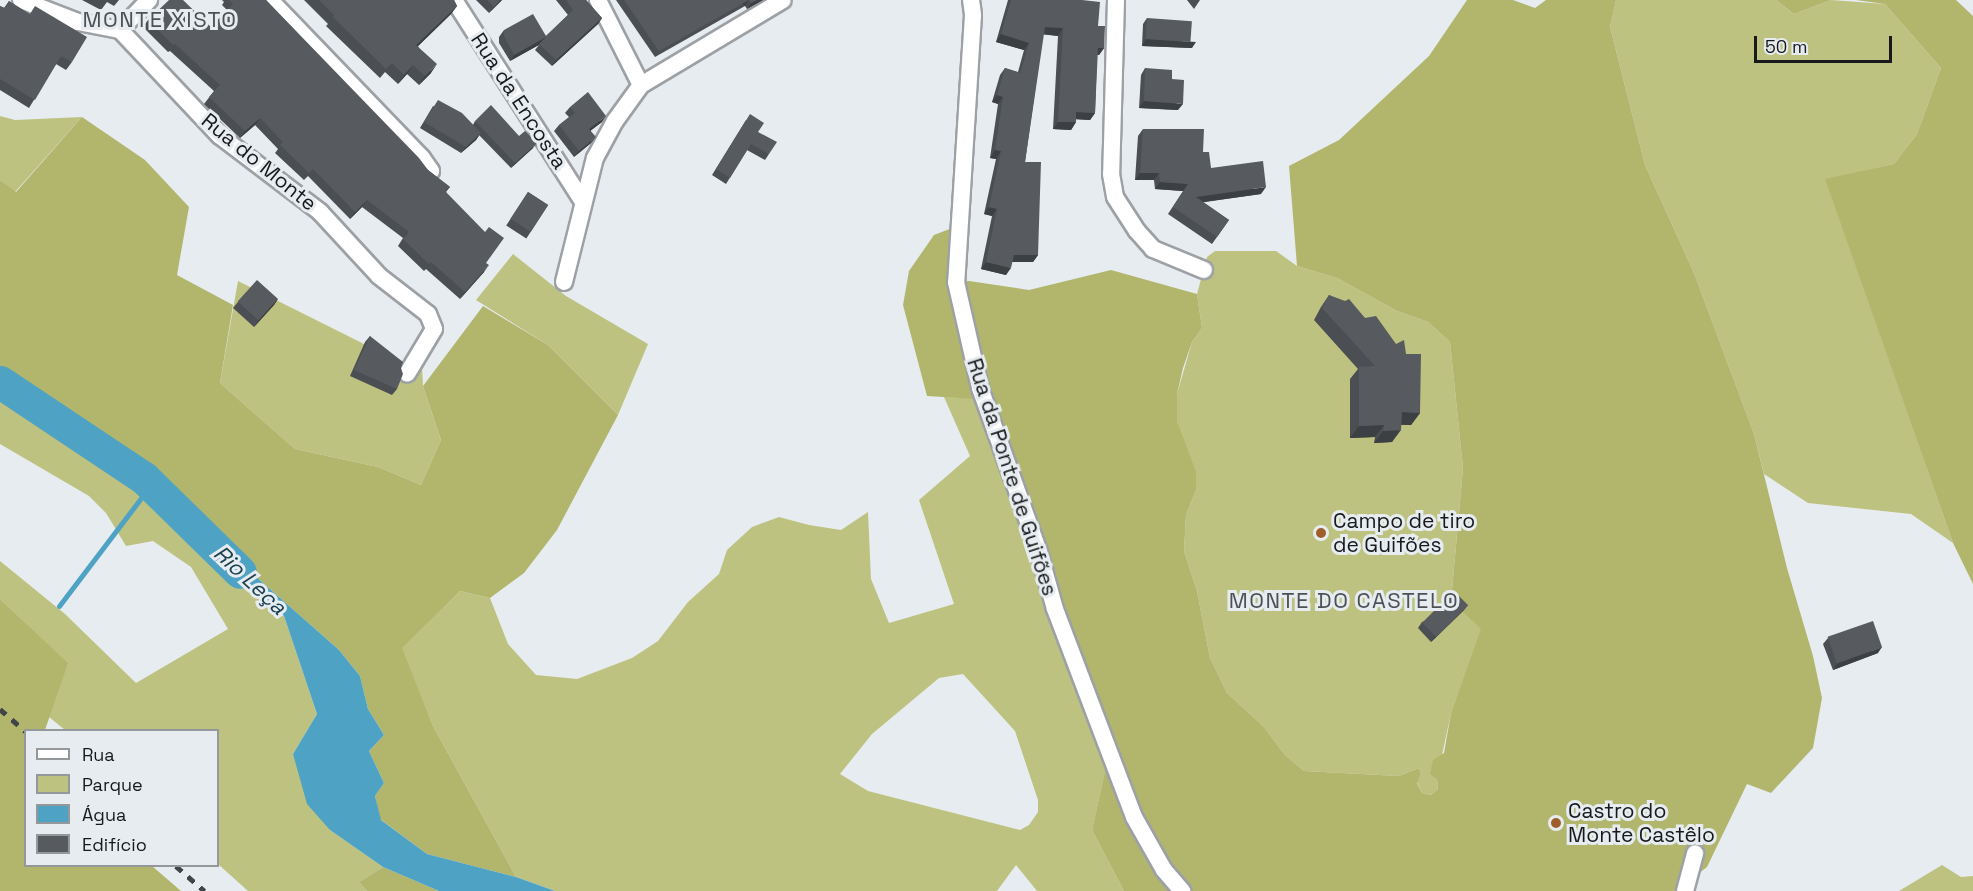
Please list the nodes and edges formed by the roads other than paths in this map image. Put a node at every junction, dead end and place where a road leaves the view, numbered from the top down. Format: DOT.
graph roads {
  1 [pos="21,0"];
  2 [pos="149,0"];
  3 [pos="270,0"];
  4 [pos="454,0"];
  5 [pos="598,0"];
  6 [pos="783,0"];
  7 [pos="971,0"];
  8 [pos="1116,0"];
  9 [pos="120,30"];
  10 [pos="641,85"];
  11 [pos="431,171"];
  12 [pos="583,202"];
  13 [pos="1204,270"];
  14 [pos="564,282"];
  15 [pos="407,374"];
  16 [pos="1695,854"];
  17 [pos="1182,891"];
  18 [pos="1685,891"];
  1 -- 9 [label="street"];
  2 -- 9 [label="street"];
  3 -- 11 [label="street"];
  4 -- 12 [label="street, Rua da Encosta"];
  5 -- 10 [label="street"];
  6 -- 10 [label="street"];
  7 -- 17 [label="street, Rua da Ponte de Guifões"];
  8 -- 13 [label="street"];
  9 -- 15 [label="street, Rua do Monte"];
  10 -- 12 [label="street"];
  12 -- 14 [label="street"];
  16 -- 18 [label="street"];
}
